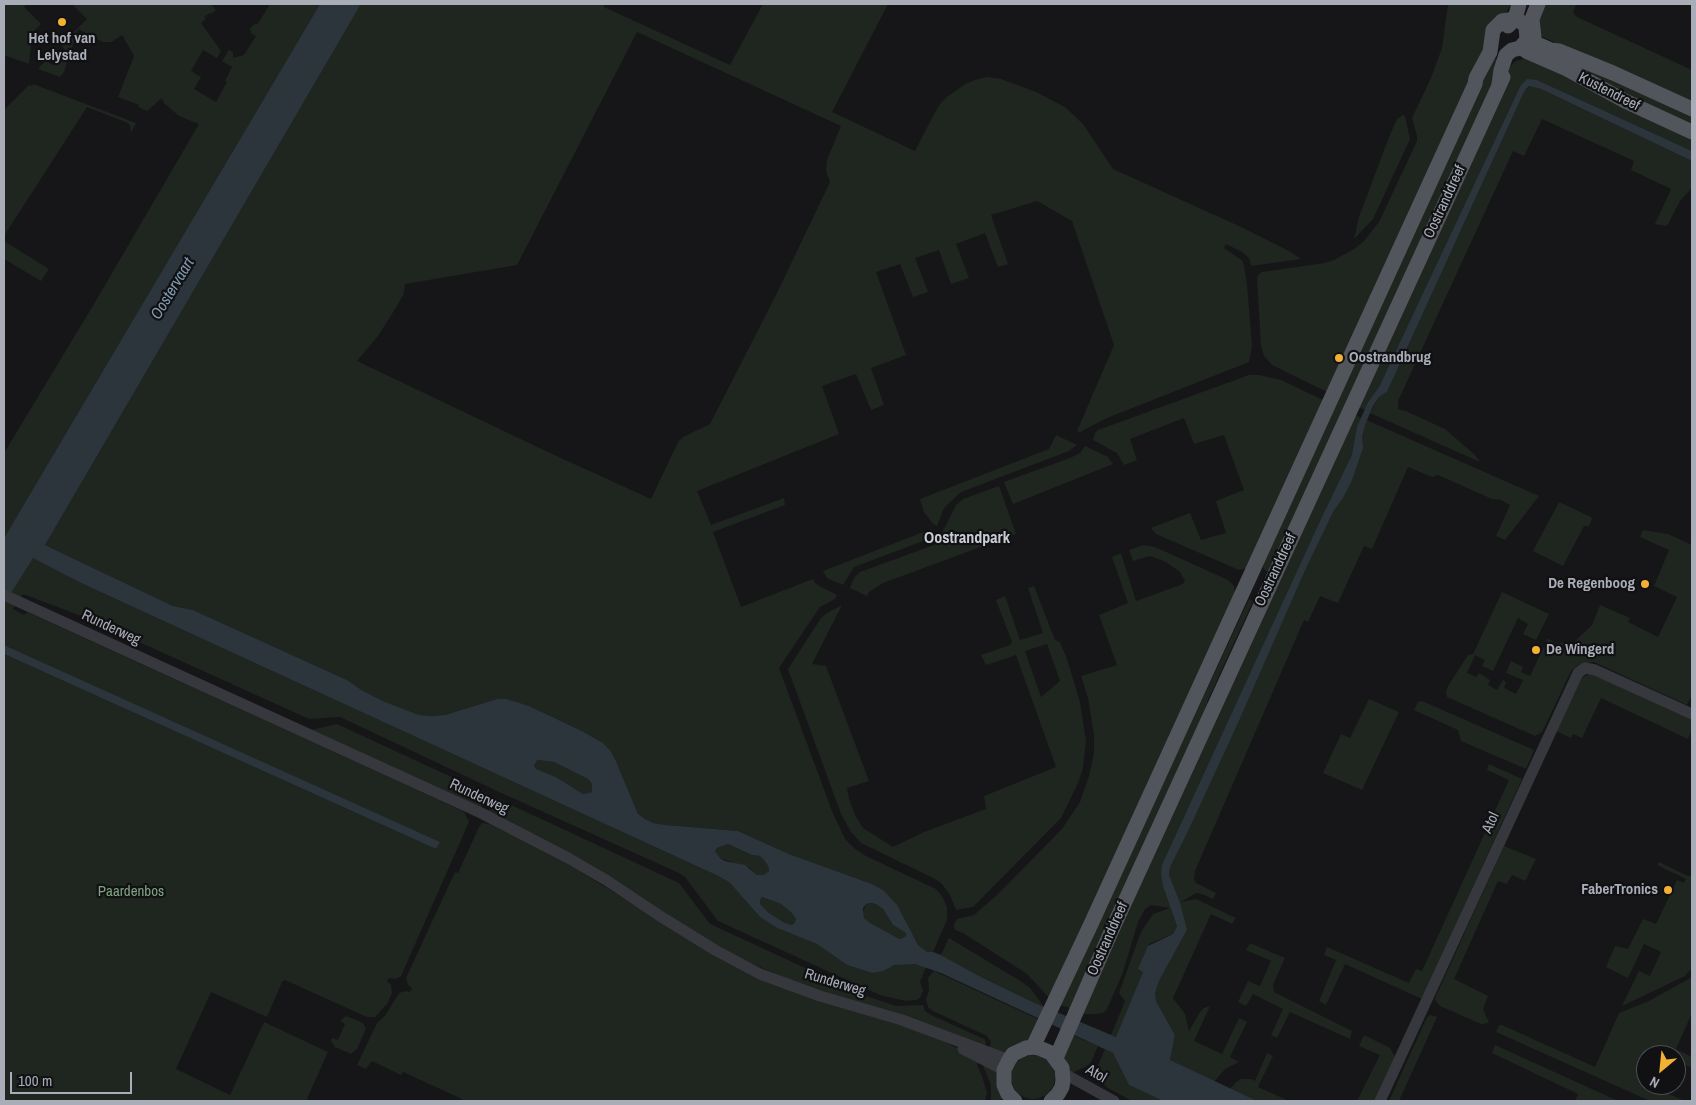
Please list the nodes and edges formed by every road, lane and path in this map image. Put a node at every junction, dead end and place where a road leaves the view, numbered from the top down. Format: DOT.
graph roads {
  1 [pos="1514,4"];
  2 [pos="1519,4"];
  3 [pos="1533,4"];
  4 [pos="1538,4"];
  5 [pos="1525,32"];
  6 [pos="1502,52"];
  7 [pos="1692,109"];
  8 [pos="1692,132"];
  9 [pos="4,596"];
  10 [pos="1692,714"];
  11 [pos="1033,1047"];
  12 [pos="1056,1058"];
  13 [pos="1006,1065"];
  14 [pos="1063,1073"];
  15 [pos="1010,1099"];
  16 [pos="1055,1101"];
  17 [pos="1114,1101"];
  18 [pos="1380,1101"];
  1 -- 5 [label="main road"];
  2 -- 5 [label="main road"];
  3 -- 5 [label="main road"];
  4 -- 5 [label="main road"];
  5 -- 6 [label="main road"];
  5 -- 6 [label="main road"];
  5 -- 7 [label="main road, Kustendreef"];
  5 -- 8 [label="main road, Kustendreef"];
  6 -- 11 [label="main road, Oostranddreef"];
  6 -- 12 [label="main road, Oostranddreef"];
  9 -- 13 [label="street, Runderweg"];
  10 -- 18 [label="street, Atol"];
  11 -- 12 [label="main road"];
  11 -- 13 [label="main road"];
  12 -- 14 [label="main road"];
  13 -- 15 [label="main road"];
  14 -- 16 [label="main road"];
  14 -- 17 [label="street, Atol"];
}
